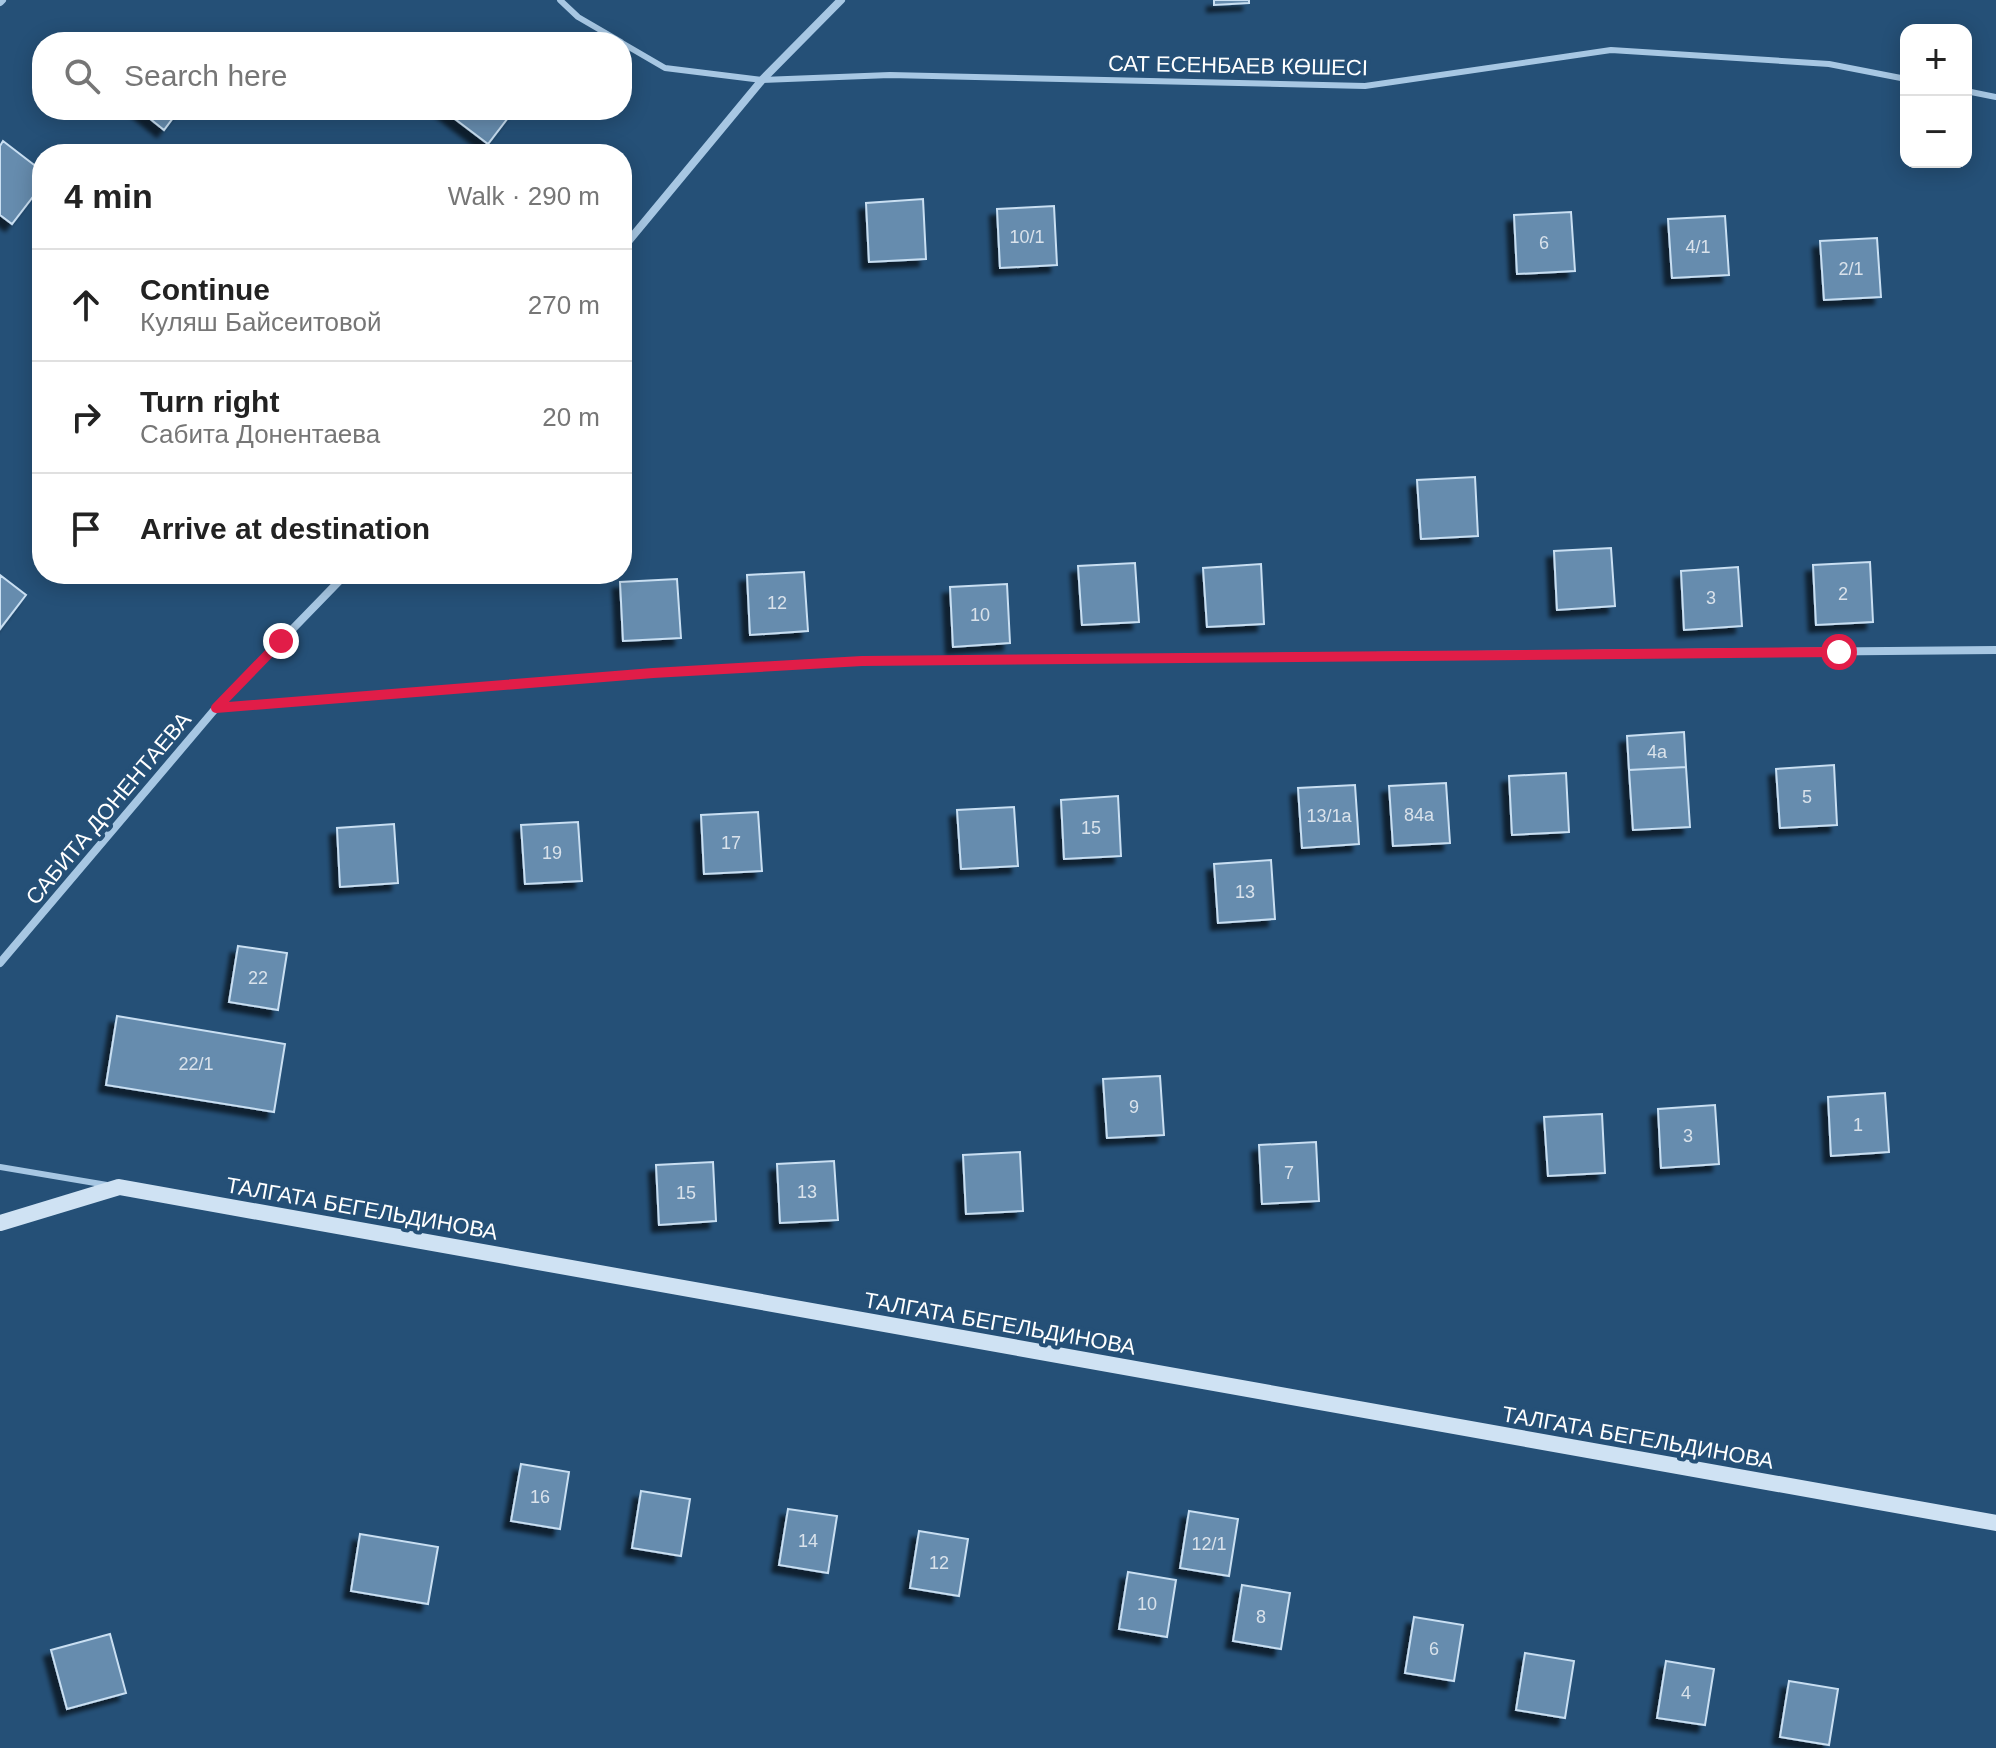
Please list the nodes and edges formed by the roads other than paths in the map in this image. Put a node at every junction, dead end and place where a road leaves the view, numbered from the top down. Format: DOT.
graph roads {
  1 [pos="560,0"];
  2 [pos="841,0"];
  3 [pos="604,32"];
  4 [pos="632,48"];
  5 [pos="1900,78"];
  6 [pos="762,80"];
  7 [pos="1972,92"];
  8 [pos="1996,97"];
  9 [pos="632,237"];
  10 [pos="336,584"];
  11 [pos="1996,650"];
  12 [pos="216,708"];
  13 [pos="0,963"];
  14 [pos="0,1167"];
  15 [pos="119,1187"];
  16 [pos="0,1223"];
  17 [pos="1996,1523"];
  1 -- 3 [label="lane, САТ ЕСЕНБАЕВ КӨШЕСІ"];
  2 -- 6 [label="street"];
  4 -- 6 [label="lane, САТ ЕСЕНБАЕВ КӨШЕСІ"];
  5 -- 6 [label="lane, САТ ЕСЕНБАЕВ КӨШЕСІ"];
  6 -- 9 [label="street"];
  7 -- 8 [label="lane"];
  10 -- 12 [label="street, САБИТА ДОНЕНТАЕВА"];
  11 -- 12 [label="street"];
  12 -- 13 [label="street, САБИТА ДОНЕНТАЕВА"];
  14 -- 15 [label="lane"];
  15 -- 16 [label="street, ТАЛГАТА БЕГЕЛЬДИНОВА"];
  15 -- 17 [label="street, ТАЛГАТА БЕГЕЛЬДИНОВА"];
}
